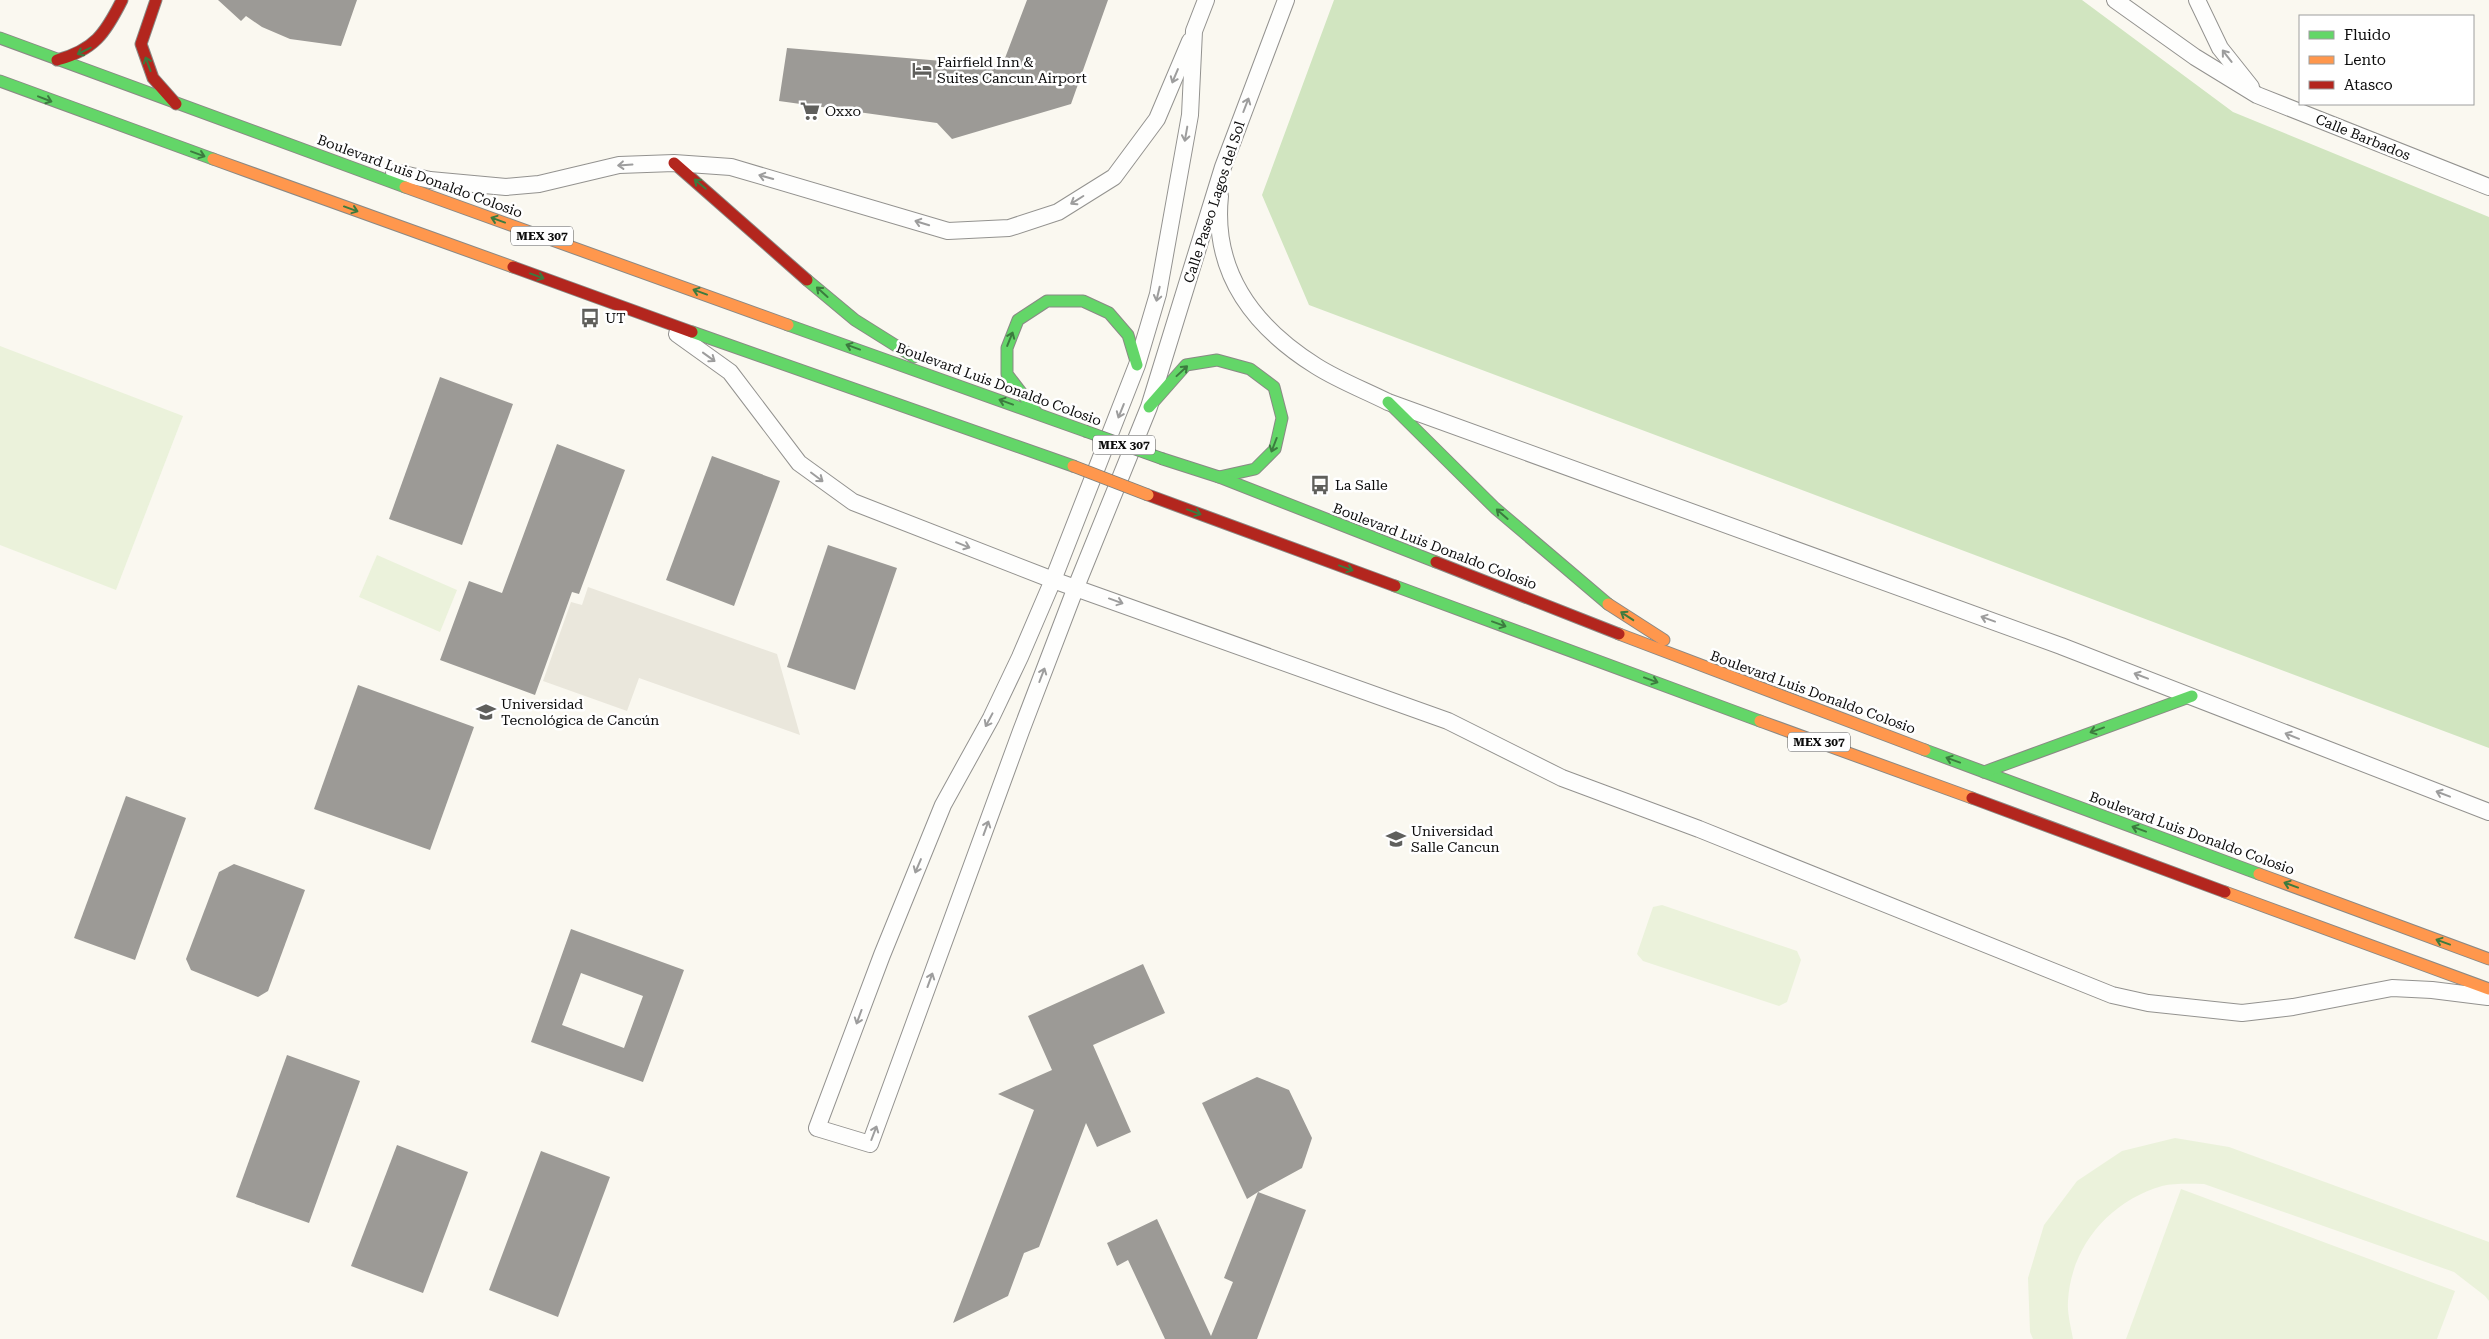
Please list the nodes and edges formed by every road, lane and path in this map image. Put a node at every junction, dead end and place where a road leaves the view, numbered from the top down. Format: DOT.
graph roads {
  1 [pos="122,0"];
  2 [pos="156,0"];
  3 [pos="1206,0"];
  4 [pos="1286,0"];
  5 [pos="2115,0"];
  6 [pos="2197,0"];
  7 [pos="1194,31"];
  8 [pos="0,38"];
  9 [pos="57,60"];
  10 [pos="0,81"];
  11 [pos="2257,95"];
  12 [pos="176,104"];
  13 [pos="304,151"];
  14 [pos="674,163"];
  15 [pos="1223,167"];
  16 [pos="2489,187"];
  17 [pos="655,318"];
  18 [pos="1137,365"];
  19 [pos="964,386"];
  20 [pos="1388,402"];
  21 [pos="1149,407"];
  22 [pos="1036,412"];
  23 [pos="1219,477"];
  24 [pos="1053,580"];
  25 [pos="1076,587"];
  26 [pos="1713,671"];
  27 [pos="2192,696"];
  28 [pos="1984,772"];
  29 [pos="2489,812"];
  30 [pos="2489,959"];
  31 [pos="2489,988"];
  32 [pos="2489,998"];
  1 -- 9 [label="main road, one-way"];
  12 -- 2 [label="main road, one-way"];
  3 -- 7 [label="street, Calle Paseo Lagos del Sol"];
  15 -- 4 [label="street, Calle Paseo Lagos del Sol, one-way"];
  5 -- 11 [label="street, Calle Barbados"];
  11 -- 6 [label="street, one-way"];
  7 -- 14 [label="street, one-way"];
  7 -- 18 [label="street, Calle Paseo Lagos del Sol, one-way"];
  8 -- 9 [label="main road, Boulevard Luis Donaldo Colosio / MEX 307"];
  9 -- 12 [label="main road, Boulevard Luis Donaldo Colosio / MEX 307"];
  10 -- 17 [label="main road, MEX 307, one-way"];
  11 -- 16 [label="street, Calle Barbados"];
  12 -- 13 [label="main road, Boulevard Luis Donaldo Colosio / MEX 307"];
  14 -- 13 [label="street, one-way"];
  19 -- 13 [label="main road, Boulevard Luis Donaldo Colosio / MEX 307, one-way"];
  19 -- 14 [label="main road, one-way"];
  15 -- 20 [label="street"];
  15 -- 21 [label="street, Calle Paseo Lagos del Sol"];
  17 -- 24 [label="street, one-way"];
  17 -- 31 [label="main road, MEX 307, one-way, bridge"];
  22 -- 18 [label="main road, one-way"];
  18 -- 24 [label="street, Calle Paseo Lagos del Sol, one-way"];
  22 -- 19 [label="main road, Boulevard Luis Donaldo Colosio / MEX 307, one-way"];
  26 -- 20 [label="main road, one-way"];
  27 -- 20 [label="street, one-way"];
  21 -- 23 [label="main road, one-way"];
  21 -- 25 [label="street, Calle Paseo Lagos del Sol"];
  22 -- 23 [label="main road, Boulevard Luis Donaldo Colosio / MEX 307, bridge"];
  23 -- 26 [label="main road, Boulevard Luis Donaldo Colosio / MEX 307"];
  24 -- 25 [label="street"];
  24 -- 25 [label="street, Calle Paseo Lagos del Sol, one-way"];
  25 -- 32 [label="street, one-way"];
  28 -- 26 [label="main road, Boulevard Luis Donaldo Colosio / MEX 307, one-way"];
  27 -- 28 [label="main road, one-way"];
  29 -- 27 [label="street, one-way"];
  30 -- 28 [label="main road, Boulevard Luis Donaldo Colosio / MEX 307, one-way"];
}
